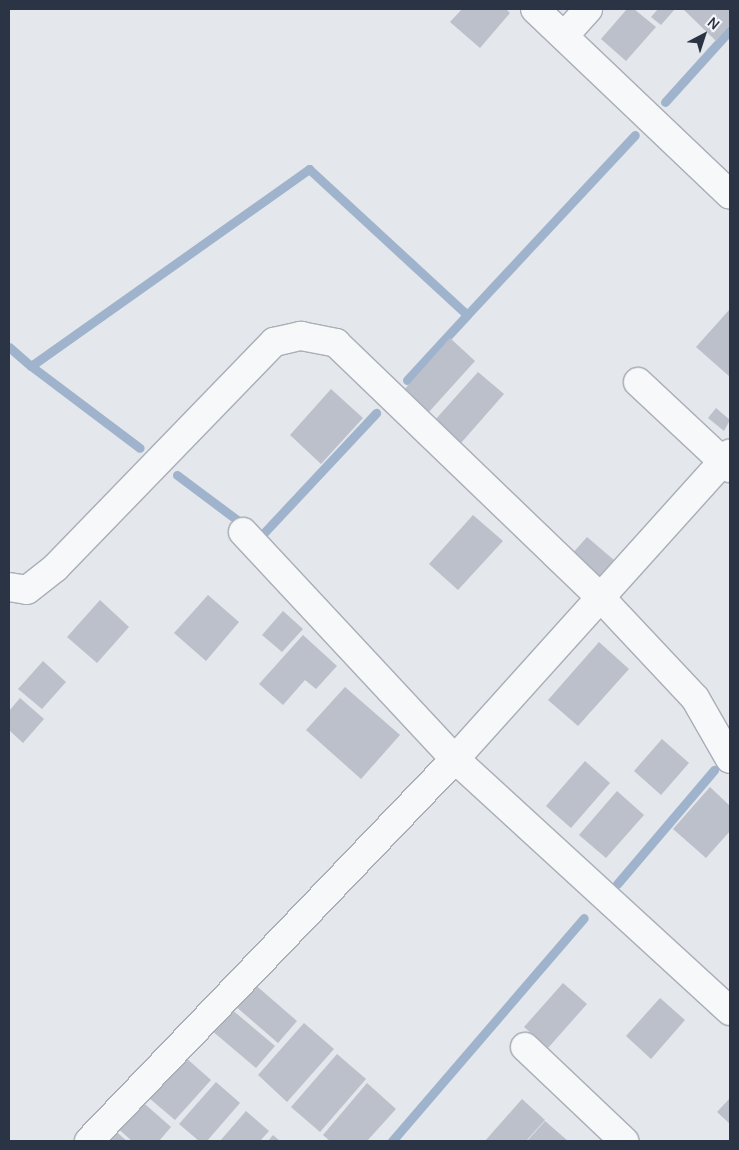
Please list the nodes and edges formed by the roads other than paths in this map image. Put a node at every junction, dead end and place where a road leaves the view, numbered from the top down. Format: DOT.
graph roads {
  1 [pos="535,9"];
  2 [pos="588,9"];
  3 [pos="564,36"];
  4 [pos="730,195"];
  5 [pos="638,382"];
  6 [pos="728,461"];
  7 [pos="242,532"];
  8 [pos="9,587"];
  9 [pos="601,598"];
  10 [pos="455,759"];
  11 [pos="730,759"];
  12 [pos="730,1011"];
  13 [pos="525,1047"];
  14 [pos="89,1141"];
  15 [pos="624,1141"];
  1 -- 3 [label="street"];
  2 -- 3 [label="street"];
  3 -- 4 [label="street"];
  5 -- 6 [label="street"];
  6 -- 9 [label="street"];
  7 -- 10 [label="street"];
  8 -- 9 [label="street"];
  9 -- 10 [label="street"];
  9 -- 11 [label="street"];
  10 -- 12 [label="street"];
  10 -- 14 [label="street"];
  13 -- 15 [label="street"];
}
